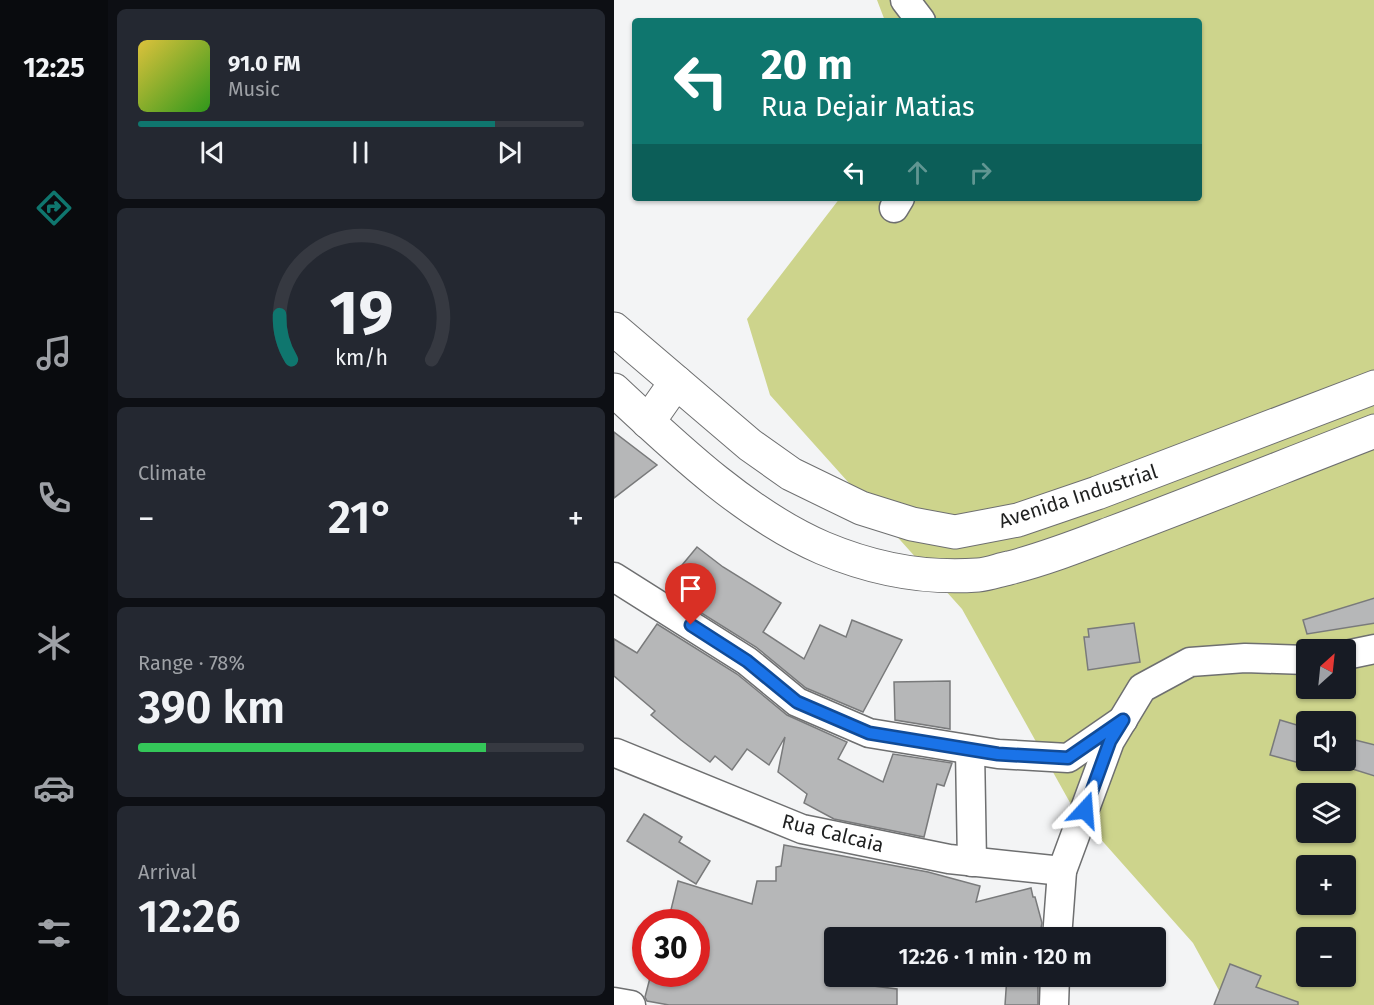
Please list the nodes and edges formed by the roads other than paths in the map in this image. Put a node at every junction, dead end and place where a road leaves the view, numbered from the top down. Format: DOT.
graph roads {
  1 [pos="905,0"];
  2 [pos="919,18"];
  3 [pos="614,329"];
  4 [pos="676,382"];
  5 [pos="1374,387"];
  6 [pos="614,390"];
  7 [pos="648,422"];
  8 [pos="1374,431"];
  9 [pos="614,577"];
  10 [pos="1374,649"];
  11 [pos="1356,653"];
  12 [pos="1296,660"];
  13 [pos="1123,720"];
  14 [pos="970,750"];
  15 [pos="616,753"];
  16 [pos="972,862"];
  17 [pos="1062,871"];
  18 [pos="1058,927"];
  19 [pos="1055,987"];
  20 [pos="614,1002"];
  21 [pos="631,1005"];
  22 [pos="1054,1005"];
  1 -- 2 [label="street"];
  3 -- 4 [label="main road, Avenida Industrial"];
  4 -- 5 [label="main road, Avenida Industrial"];
  4 -- 7 [label="main road"];
  6 -- 7 [label="main road"];
  7 -- 8 [label="main road"];
  9 -- 14 [label="street"];
  10 -- 11 [label="street"];
  12 -- 13 [label="street"];
  13 -- 14 [label="street"];
  13 -- 17 [label="street"];
  14 -- 16 [label="street"];
  15 -- 16 [label="street, Rua Calcaia"];
  16 -- 17 [label="street, Rua Calcaia"];
  17 -- 18 [label="street"];
  19 -- 22 [label="street"];
  20 -- 21 [label="street"];
}
